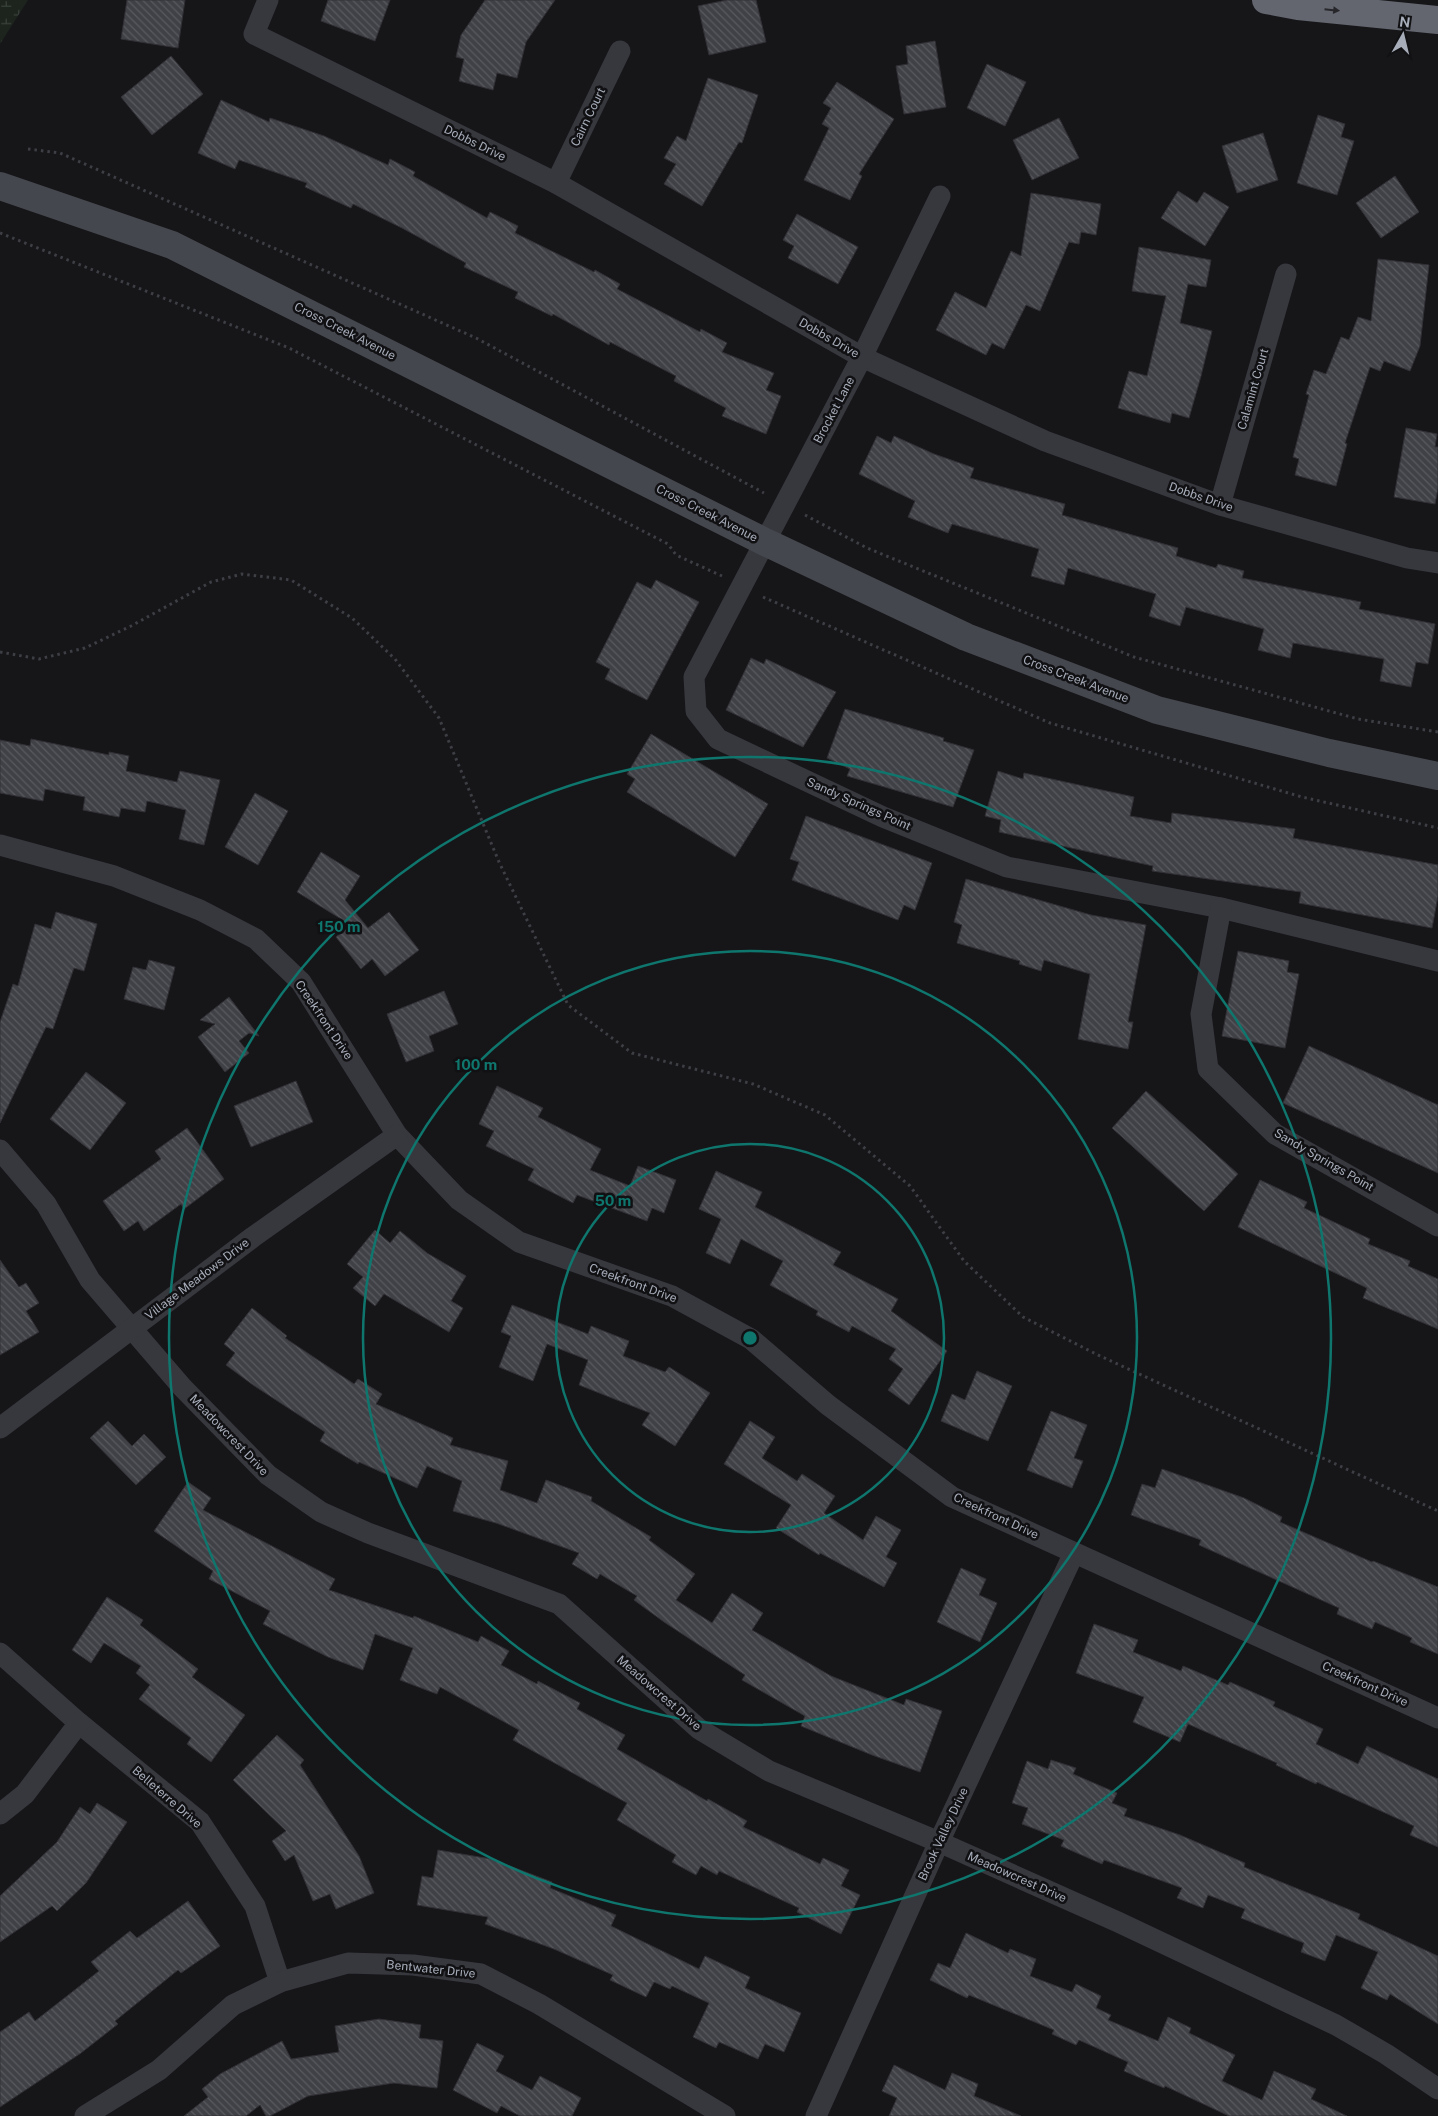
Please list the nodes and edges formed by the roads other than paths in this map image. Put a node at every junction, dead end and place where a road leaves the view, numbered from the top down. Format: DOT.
graph roads {
  1 [pos="268,0"];
  2 [pos="1266,0"];
  3 [pos="1438,20"];
  4 [pos="620,52"];
  5 [pos="556,183"];
  6 [pos="0,186"];
  7 [pos="940,196"];
  8 [pos="1286,274"];
  9 [pos="862,357"];
  10 [pos="1220,505"];
  11 [pos="766,542"];
  12 [pos="1438,563"];
  13 [pos="1438,776"];
  14 [pos="2,850"];
  15 [pos="1221,908"];
  16 [pos="1438,961"];
  17 [pos="397,1135"];
  18 [pos="0,1150"];
  19 [pos="1438,1226"];
  20 [pos="131,1329"];
  21 [pos="0,1428"];
  22 [pos="1074,1552"];
  23 [pos="0,1653"];
  24 [pos="1438,1718"];
  25 [pos="79,1723"];
  26 [pos="0,1814"];
  27 [pos="939,1842"];
  28 [pos="280,1982"];
  29 [pos="1438,2089"];
  30 [pos="85,2116"];
  31 [pos="725,2116"];
  32 [pos="816,2116"];
  1 -- 5 [label="street, Dobbs Drive"];
  2 -- 3 [label="highway, one-way"];
  4 -- 5 [label="street, Cairn Court"];
  5 -- 9 [label="street, Dobbs Drive"];
  6 -- 11 [label="street, Cross Creek Avenue"];
  7 -- 9 [label="street, Brocket Lane"];
  8 -- 10 [label="street, Calamint Court"];
  9 -- 10 [label="street, Dobbs Drive"];
  9 -- 11 [label="street, Brocket Lane"];
  10 -- 12 [label="street, Dobbs Drive"];
  11 -- 13 [label="street, Cross Creek Avenue"];
  11 -- 15 [label="street, Sandy Springs Point"];
  14 -- 17 [label="street, Creekfront Drive"];
  15 -- 16 [label="street, Sandy Springs Point"];
  15 -- 19 [label="street, Sandy Springs Point"];
  17 -- 20 [label="street, Village Meadows Drive"];
  17 -- 22 [label="street, Creekfront Drive"];
  18 -- 20 [label="street, Meadowcrest Drive"];
  20 -- 21 [label="street, Village Meadows Drive"];
  20 -- 27 [label="street, Meadowcrest Drive"];
  22 -- 24 [label="street, Creekfront Drive"];
  22 -- 27 [label="street, Brook Valley Drive"];
  23 -- 25 [label="street, Belleterre Drive"];
  25 -- 26 [label="street"];
  25 -- 28 [label="street, Belleterre Drive"];
  27 -- 29 [label="street, Meadowcrest Drive"];
  27 -- 32 [label="street, Brook Valley Drive"];
  28 -- 30 [label="street, Bentwater Drive"];
  28 -- 31 [label="street, Bentwater Drive"];
}
